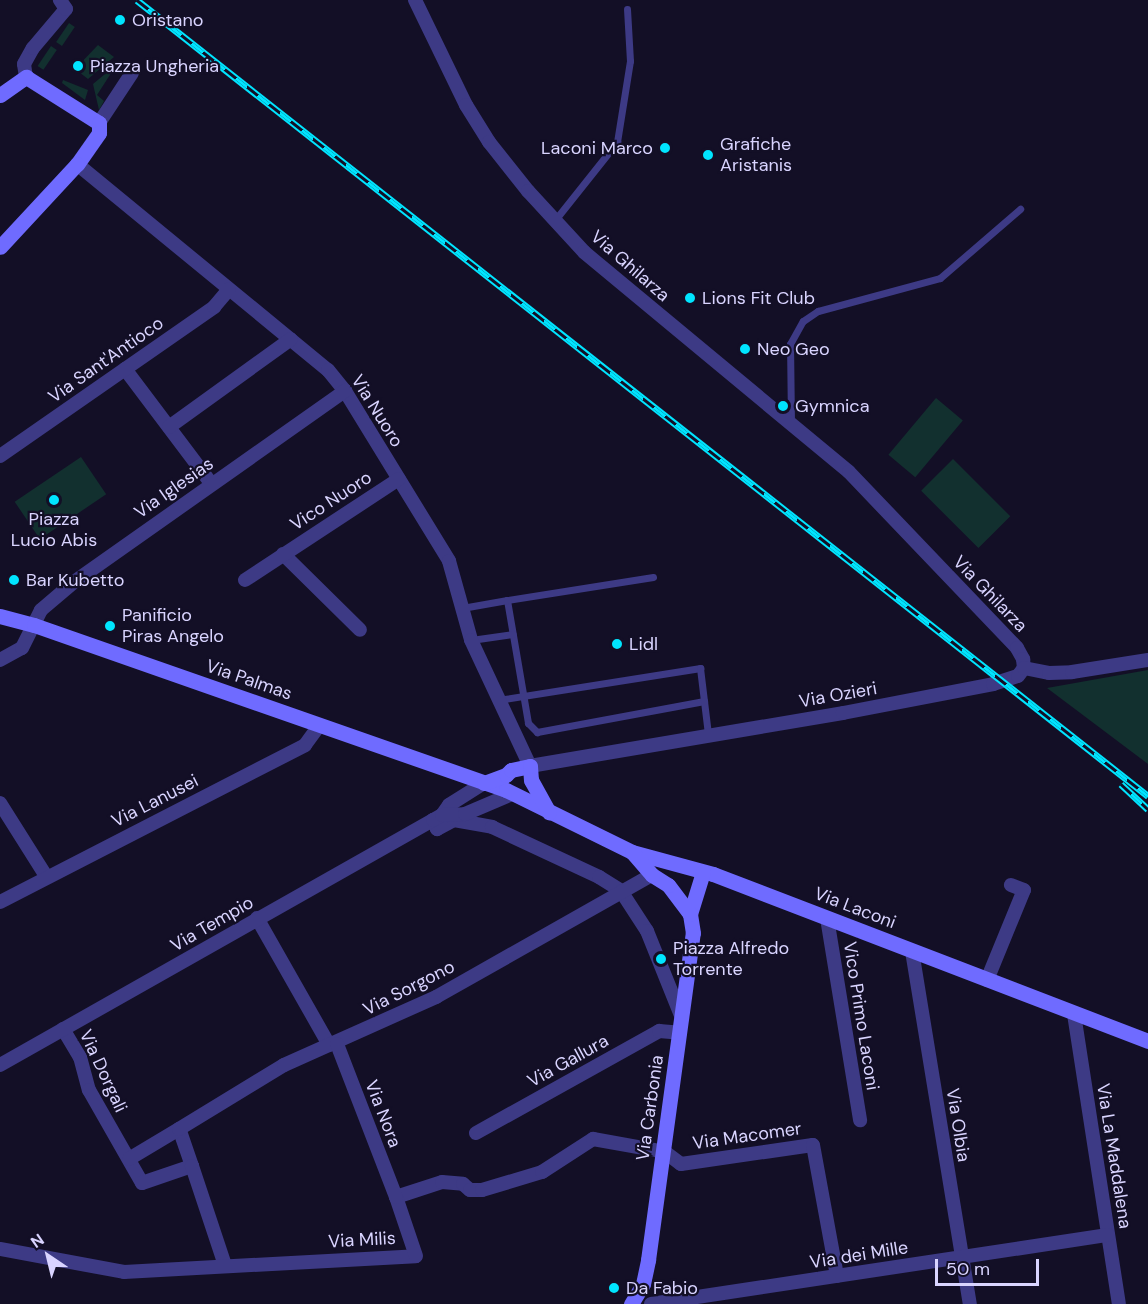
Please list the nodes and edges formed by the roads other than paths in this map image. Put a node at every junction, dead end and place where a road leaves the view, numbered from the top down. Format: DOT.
graph roads {
  1 [pos="415,0"];
  2 [pos="63,5"];
  3 [pos="627,9"];
  4 [pos="132,73"];
  5 [pos="26,77"];
  6 [pos="0,95"];
  7 [pos="99,123"];
  8 [pos="77,164"];
  9 [pos="1020,209"];
  10 [pos="555,220"];
  11 [pos="0,247"];
  12 [pos="229,289"];
  13 [pos="291,339"];
  14 [pos="125,369"];
  15 [pos="345,391"];
  16 [pos="791,423"];
  17 [pos="169,427"];
  18 [pos="0,456"];
  19 [pos="399,479"];
  20 [pos="211,483"];
  21 [pos="283,554"];
  22 [pos="653,577"];
  23 [pos="245,580"];
  24 [pos="507,600"];
  25 [pos="460,608"];
  26 [pos="0,616"];
  27 [pos="34,625"];
  28 [pos="360,630"];
  29 [pos="513,634"];
  30 [pos="471,640"];
  31 [pos="0,660"];
  32 [pos="1148,660"];
  33 [pos="1024,668"];
  34 [pos="522,696"];
  35 [pos="498,700"];
  36 [pos="704,701"];
  37 [pos="319,726"];
  38 [pos="708,734"];
  39 [pos="518,780"];
  40 [pos="484,783"];
  41 [pos="0,803"];
  42 [pos="437,818"];
  43 [pos="632,852"];
  44 [pos="703,872"];
  45 [pos="652,875"];
  46 [pos="46,876"];
  47 [pos="1011,885"];
  48 [pos="621,891"];
  49 [pos="0,902"];
  50 [pos="690,914"];
  51 [pos="257,918"];
  52 [pos="827,918"];
  53 [pos="912,951"];
  54 [pos="987,980"];
  55 [pos="1074,1014"];
  56 [pos="681,1025"];
  57 [pos="63,1029"];
  58 [pos="1148,1041"];
  59 [pos="333,1044"];
  60 [pos="0,1065"];
  61 [pos="860,1120"];
  62 [pos="180,1129"];
  63 [pos="476,1133"];
  64 [pos="665,1152"];
  65 [pos="129,1159"];
  66 [pos="192,1166"];
  67 [pos="396,1197"];
  68 [pos="1108,1235"];
  69 [pos="0,1249"];
  70 [pos="962,1257"];
  71 [pos="225,1265"];
  72 [pos="837,1276"];
  73 [pos="631,1304"];
  74 [pos="651,1304"];
  75 [pos="970,1304"];
  76 [pos="1119,1304"];
  1 -- 10 [label="street, Via Ghilarza"];
  2 -- 5 [label="street"];
  3 -- 10 [label="lane"];
  4 -- 7 [label="street"];
  5 -- 6 [label="street"];
  5 -- 7 [label="street"];
  7 -- 8 [label="street"];
  8 -- 11 [label="street"];
  8 -- 12 [label="street, Via Nuoro"];
  9 -- 16 [label="lane"];
  10 -- 16 [label="street, Via Ghilarza"];
  12 -- 13 [label="street, Via Nuoro"];
  12 -- 14 [label="street, Via Sant'Antioco"];
  13 -- 15 [label="street, Via Nuoro"];
  13 -- 17 [label="street"];
  14 -- 17 [label="street"];
  14 -- 18 [label="street, Via Sant'Antioco"];
  15 -- 19 [label="street, Via Nuoro"];
  15 -- 20 [label="street, Via Iglesias"];
  16 -- 33 [label="street, Via Ghilarza"];
  17 -- 20 [label="street"];
  19 -- 21 [label="street, Vico Nuoro"];
  19 -- 25 [label="street, Via Nuoro"];
  20 -- 27 [label="street, Via Iglesias"];
  21 -- 23 [label="street, Vico Nuoro"];
  21 -- 28 [label="street, Vico Nuoro"];
  22 -- 24 [label="lane"];
  24 -- 25 [label="lane"];
  24 -- 29 [label="lane"];
  25 -- 30 [label="street, Via Nuoro"];
  26 -- 27 [label="street, Via Palmas"];
  27 -- 31 [label="street, Via Iglesias"];
  27 -- 37 [label="street, Via Palmas"];
  29 -- 30 [label="lane"];
  29 -- 34 [label="lane"];
  30 -- 35 [label="street, Via Nuoro"];
  32 -- 33 [label="street"];
  33 -- 38 [label="street, Via Ozieri"];
  34 -- 35 [label="lane"];
  34 -- 36 [label="lane"];
  34 -- 36 [label="lane"];
  35 -- 39 [label="street, Via Nuoro"];
  36 -- 38 [label="lane"];
  37 -- 40 [label="street, Via Palmas"];
  37 -- 46 [label="street, Via Lanusei"];
  38 -- 39 [label="street, Via Ozieri"];
  39 -- 40 [label="street"];
  39 -- 42 [label="street, Via Tempio"];
  39 -- 43 [label="street, Via Laconi"];
  40 -- 42 [label="street, Via Tempio"];
  41 -- 46 [label="street"];
  42 -- 48 [label="street"];
  42 -- 51 [label="street, Via Tempio"];
  43 -- 44 [label="street, Via Laconi"];
  43 -- 45 [label="street"];
  44 -- 50 [label="street, Via Carbonia"];
  44 -- 52 [label="street, Via Laconi"];
  45 -- 48 [label="street, Via Sorgono"];
  45 -- 50 [label="street"];
  46 -- 49 [label="street, Via Lanusei"];
  47 -- 54 [label="street"];
  48 -- 56 [label="street"];
  48 -- 59 [label="street, Via Sorgono"];
  50 -- 56 [label="street, Via Carbonia"];
  51 -- 57 [label="street, Via Tempio"];
  51 -- 59 [label="street, Via Nora"];
  52 -- 53 [label="street, Via Laconi"];
  52 -- 61 [label="street, Vico Primo Laconi"];
  53 -- 54 [label="street, Via Laconi"];
  53 -- 70 [label="street, Via Olbia"];
  54 -- 55 [label="street, Via Laconi"];
  55 -- 58 [label="street, Via Laconi"];
  55 -- 68 [label="street, Via La Maddalena"];
  56 -- 63 [label="street, Via Gallura"];
  56 -- 64 [label="street, Via Carbonia"];
  57 -- 60 [label="street, Via Tempio"];
  57 -- 65 [label="street, Via Dorgali"];
  59 -- 62 [label="street, Via Sorgono"];
  59 -- 67 [label="street, Via Nora"];
  62 -- 65 [label="street"];
  62 -- 66 [label="street"];
  64 -- 67 [label="street"];
  64 -- 72 [label="street, Via Macomer"];
  64 -- 73 [label="street, Via Carbonia"];
  65 -- 66 [label="street, Via Dorgali"];
  66 -- 71 [label="street"];
  67 -- 71 [label="street, Via Milis"];
  68 -- 70 [label="street, Via dei Mille"];
  68 -- 76 [label="street, Via La Maddalena"];
  69 -- 71 [label="street, Via Milis"];
  70 -- 72 [label="street, Via dei Mille"];
  70 -- 75 [label="street, Via Olbia"];
  72 -- 74 [label="street, Via dei Mille"];
}
